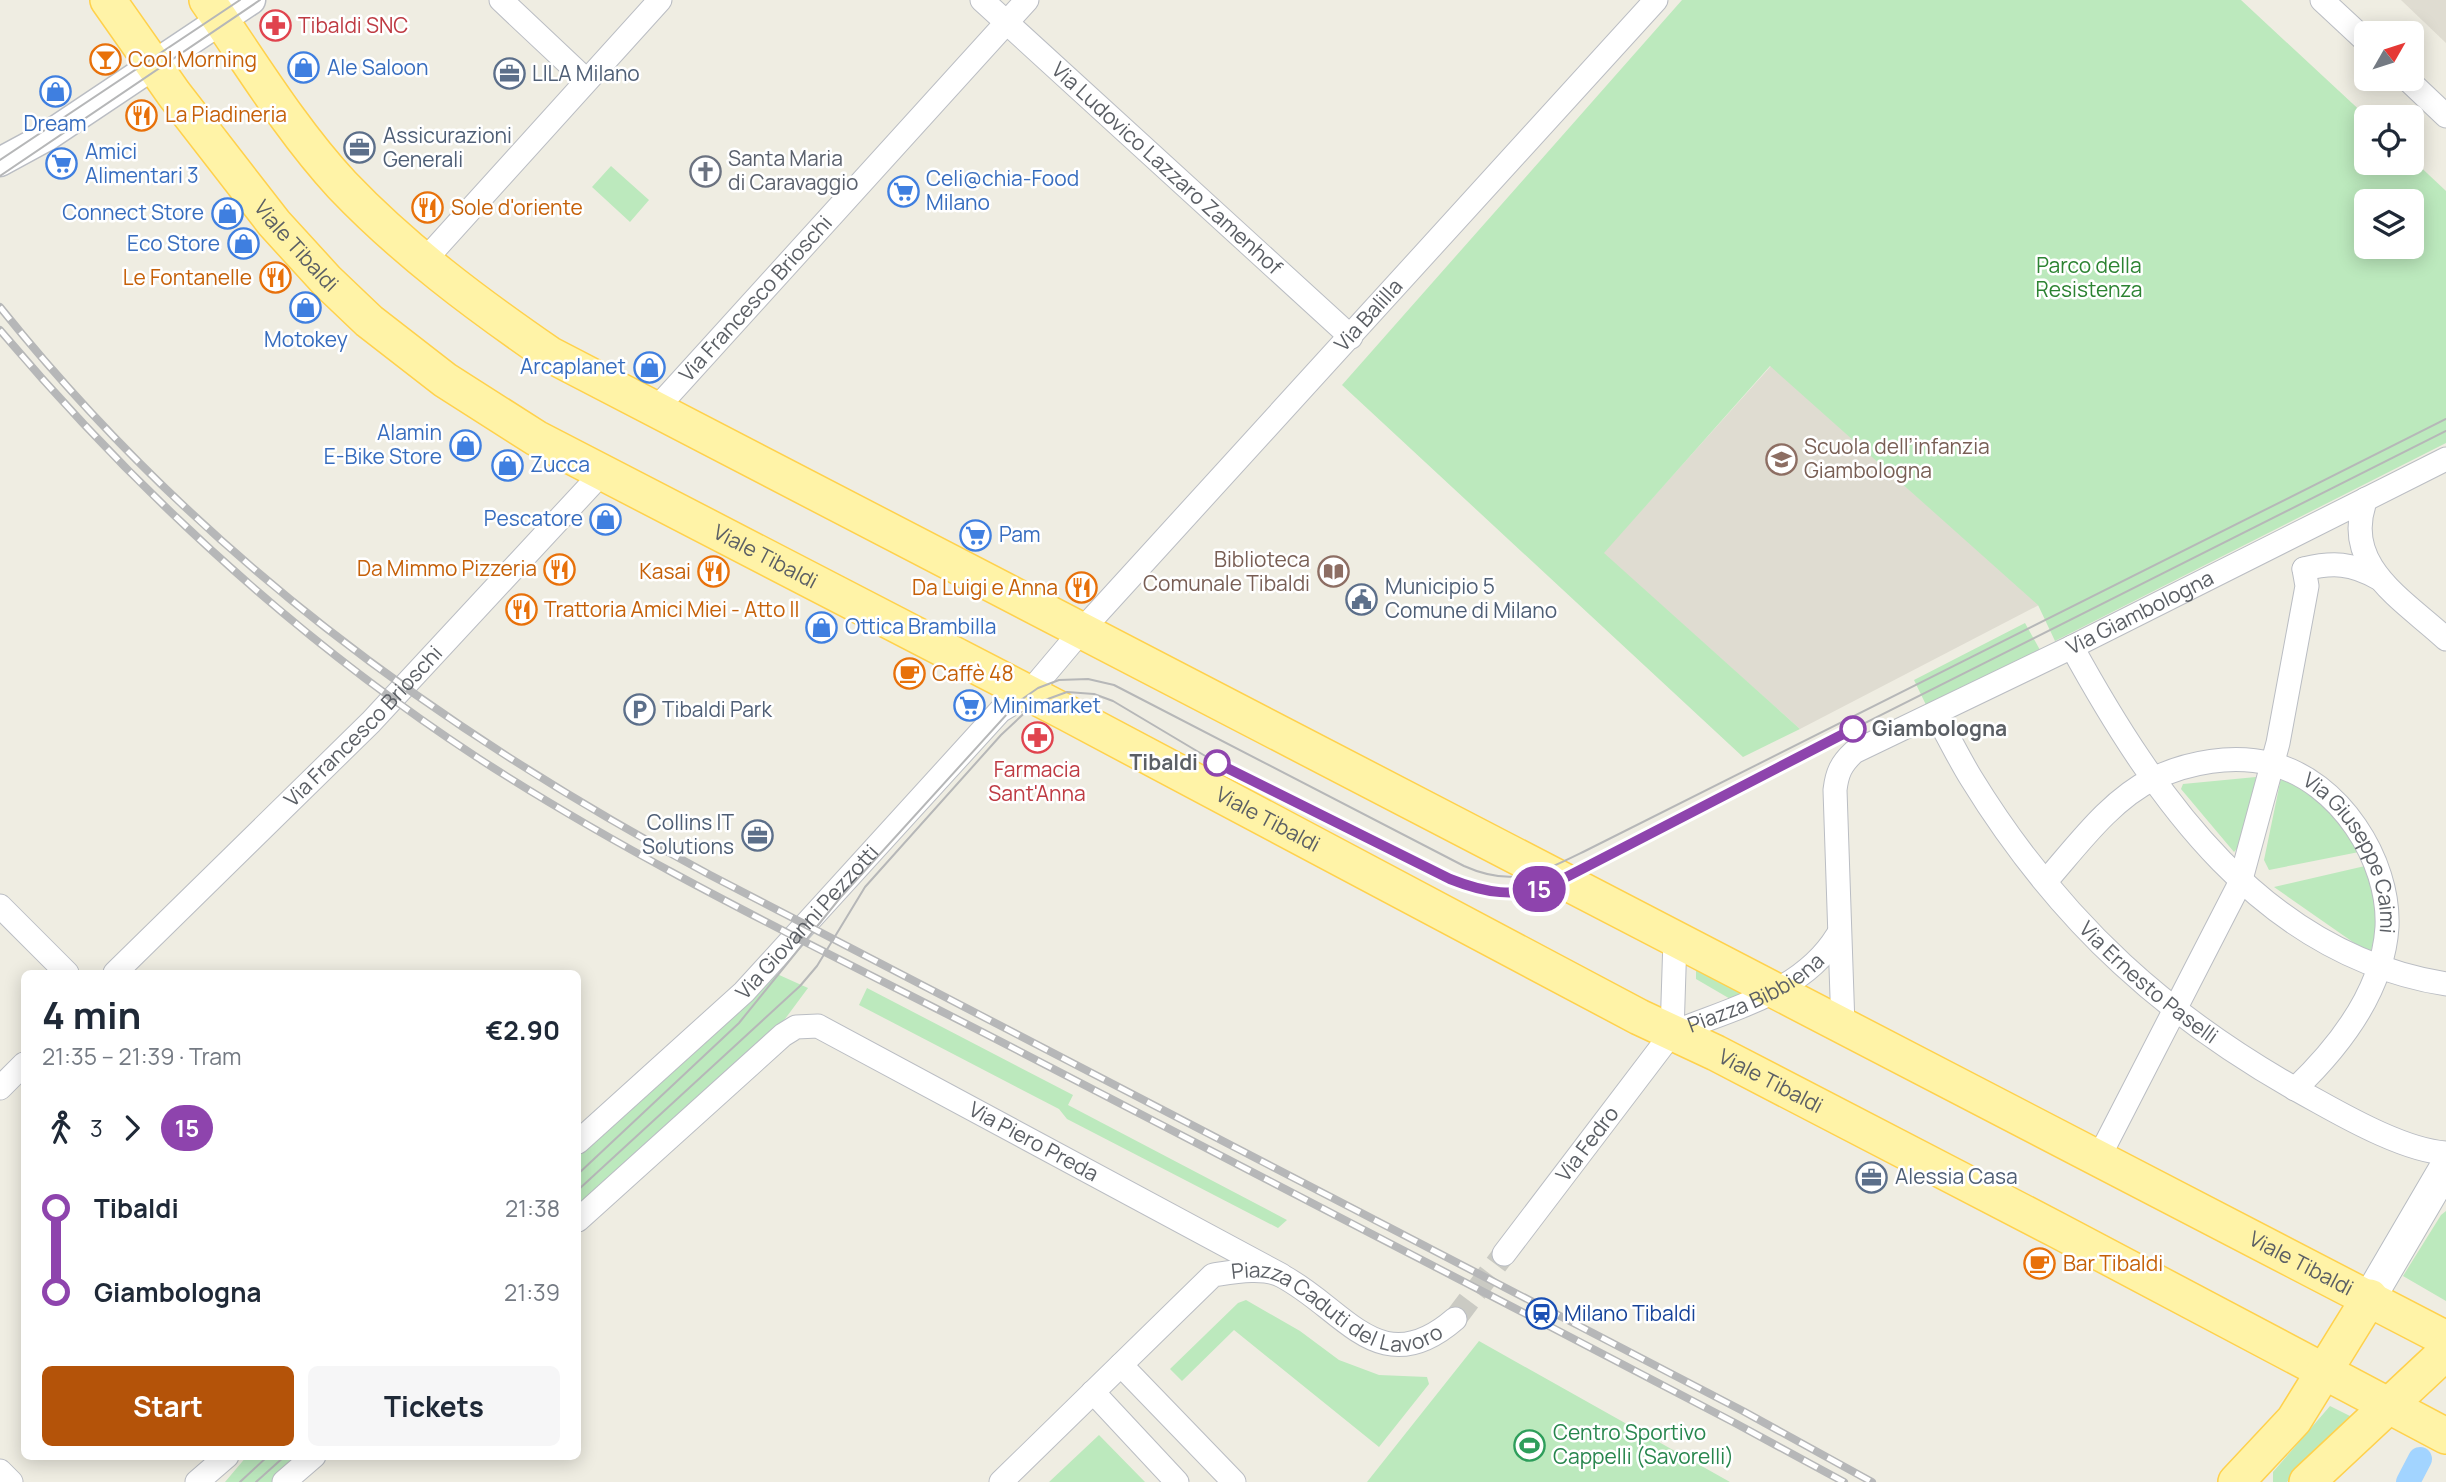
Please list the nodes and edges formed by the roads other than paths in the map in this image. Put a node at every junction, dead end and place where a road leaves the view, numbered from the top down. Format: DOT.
graph roads {
  1 [pos="108,0"];
  2 [pos="251,0"];
  3 [pos="501,0"];
  4 [pos="660,0"];
  5 [pos="982,0"];
  6 [pos="1027,0"];
  7 [pos="1656,0"];
  8 [pos="2322,0"];
  9 [pos="214,10"];
  10 [pos="1006,23"];
  11 [pos="2354,30"];
  12 [pos="154,65"];
  13 [pos="586,80"];
  14 [pos="2420,91"];
  15 [pos="2446,116"];
  16 [pos="46,137"];
  17 [pos="0,162"];
  18 [pos="0,176"];
  19 [pos="424,261"];
  20 [pos="1351,337"];
  21 [pos="655,410"];
  22 [pos="2446,459"];
  23 [pos="602,473"];
  24 [pos="2366,499"];
  25 [pos="2260,551"];
  26 [pos="2304,569"];
  27 [pos="2382,581"];
  28 [pos="1082,630"];
  29 [pos="2446,639"];
  30 [pos="2072,647"];
  31 [pos="1028,694"];
  32 [pos="1935,714"];
  33 [pos="2273,764"];
  34 [pos="1839,768"];
  35 [pos="2151,780"];
  36 [pos="2046,881"];
  37 [pos="2240,883"];
  38 [pos="0,906"];
  39 [pos="1838,936"];
  40 [pos="1675,939"];
  41 [pos="2377,968"];
  42 [pos="64,970"];
  43 [pos="118,970"];
  44 [pos="2446,984"];
  45 [pos="1776,991"];
  46 [pos="2176,1011"];
  47 [pos="1843,1026"];
  48 [pos="1672,1032"];
  49 [pos="21,1067"];
  50 [pos="0,1088"];
  51 [pos="2295,1089"];
  52 [pos="581,1139"];
  53 [pos="2446,1153"];
  54 [pos="2098,1158"];
  55 [pos="2446,1167"];
  56 [pos="2436,1196"];
  57 [pos="581,1217"];
  58 [pos="1190,1225"];
  59 [pos="1504,1254"];
  60 [pos="1213,1275"];
  61 [pos="1281,1275"];
  62 [pos="2370,1297"];
  63 [pos="1455,1319"];
  64 [pos="2446,1339"];
  65 [pos="2446,1352"];
  66 [pos="1121,1365"];
  67 [pos="2325,1370"];
  68 [pos="1093,1392"];
  69 [pos="2389,1405"];
  70 [pos="2446,1436"];
  71 [pos="222,1460"];
  72 [pos="310,1460"];
  73 [pos="2262,1466"];
  74 [pos="0,1471"];
  75 [pos="11,1482"];
  76 [pos="197,1482"];
  77 [pos="285,1482"];
  78 [pos="1001,1482"];
  79 [pos="1177,1482"];
  80 [pos="1234,1482"];
  81 [pos="2236,1482"];
  82 [pos="2307,1482"];
  1 -- 12 [label="main road, Viale Tibaldi"];
  2 -- 9 [label="street"];
  3 -- 13 [label="street"];
  4 -- 13 [label="street"];
  5 -- 10 [label="street, Via Ludovico Lazzaro Zamenhof"];
  6 -- 10 [label="street, Via Francesco Brioschi"];
  7 -- 20 [label="street, Via Balilla"];
  8 -- 11 [label="street"];
  9 -- 12 [label="street"];
  9 -- 19 [label="main road, Viale Tibaldi"];
  10 -- 20 [label="street, Via Ludovico Lazzaro Zamenhof"];
  10 -- 21 [label="street, Via Francesco Brioschi"];
  12 -- 16 [label="street"];
  12 -- 23 [label="main road, Viale Tibaldi"];
  13 -- 19 [label="street"];
  14 -- 15 [label="street"];
  16 -- 17 [label="street"];
  16 -- 18 [label="street"];
  19 -- 21 [label="main road, Viale Tibaldi"];
  20 -- 28 [label="street, Via Balilla"];
  21 -- 28 [label="main road, Viale Tibaldi"];
  22 -- 24 [label="street, Via Giambologna"];
  23 -- 31 [label="main road, Viale Tibaldi"];
  23 -- 43 [label="street, Via Francesco Brioschi"];
  24 -- 25 [label="street, Via Giambologna"];
  24 -- 27 [label="street"];
  25 -- 26 [label="street"];
  25 -- 30 [label="street, Via Giambologna"];
  26 -- 27 [label="street"];
  26 -- 33 [label="street"];
  27 -- 29 [label="street"];
  28 -- 31 [label="street, Via Balilla"];
  28 -- 40 [label="main road, Viale Tibaldi"];
  30 -- 32 [label="street, Via Giambologna"];
  30 -- 35 [label="street, Via Giuseppe Caimi"];
  31 -- 48 [label="main road, Viale Tibaldi"];
  31 -- 52 [label="street, Via Giovanni Pezzotti"];
  32 -- 34 [label="street, Via Giambologna"];
  32 -- 36 [label="street, Via Ernesto Paselli"];
  33 -- 35 [label="street, Via Giuseppe Caimi"];
  33 -- 37 [label="street, Via Giuseppe Caimi"];
  33 -- 41 [label="street, Via Giuseppe Caimi"];
  34 -- 39 [label="street, Piazza Bibbiena"];
  35 -- 36 [label="street"];
  35 -- 37 [label="street, Via Giuseppe Caimi"];
  36 -- 46 [label="street, Via Ernesto Paselli"];
  37 -- 41 [label="street, Via Giuseppe Caimi"];
  37 -- 46 [label="street"];
  38 -- 42 [label="street"];
  39 -- 45 [label="street, Piazza Bibbiena"];
  39 -- 47 [label="street, Piazza Bibbiena"];
  40 -- 45 [label="main road, Viale Tibaldi"];
  40 -- 48 [label="street, Piazza Bibbiena"];
  41 -- 44 [label="street, Via Giuseppe Caimi"];
  41 -- 51 [label="street"];
  45 -- 47 [label="main road, Viale Tibaldi"];
  45 -- 48 [label="street, Piazza Bibbiena"];
  46 -- 51 [label="street, Via Ernesto Paselli"];
  46 -- 54 [label="street"];
  47 -- 54 [label="main road, Viale Tibaldi"];
  48 -- 59 [label="street, Via Fedro"];
  48 -- 67 [label="main road, Viale Tibaldi"];
  49 -- 50 [label="street"];
  51 -- 53 [label="street, Via Ernesto Paselli"];
  54 -- 62 [label="main road, Viale Tibaldi"];
  55 -- 56 [label="main road"];
  56 -- 62 [label="main road"];
  57 -- 58 [label="street, Via Piero Preda"];
  58 -- 60 [label="street, Piazza Caduti del Lavoro"];
  58 -- 61 [label="street, Via Piero Preda"];
  60 -- 61 [label="street, Piazza Caduti del Lavoro"];
  60 -- 66 [label="street, Piazza Caduti del Lavoro"];
  61 -- 63 [label="street, Piazza Caduti del Lavoro"];
  62 -- 64 [label="main road, Viale Tibaldi"];
  62 -- 67 [label="main road"];
  65 -- 69 [label="main road"];
  66 -- 68 [label="street, Piazza Caduti del Lavoro"];
  66 -- 80 [label="street"];
  67 -- 69 [label="main road, Viale Tibaldi"];
  67 -- 73 [label="main road"];
  68 -- 78 [label="street, Piazza Caduti del Lavoro"];
  68 -- 79 [label="street"];
  69 -- 70 [label="main road, Viale Tibaldi"];
  69 -- 82 [label="main road"];
  71 -- 76 [label="street"];
  72 -- 77 [label="street"];
  73 -- 81 [label="main road"];
  74 -- 75 [label="street"];
}
